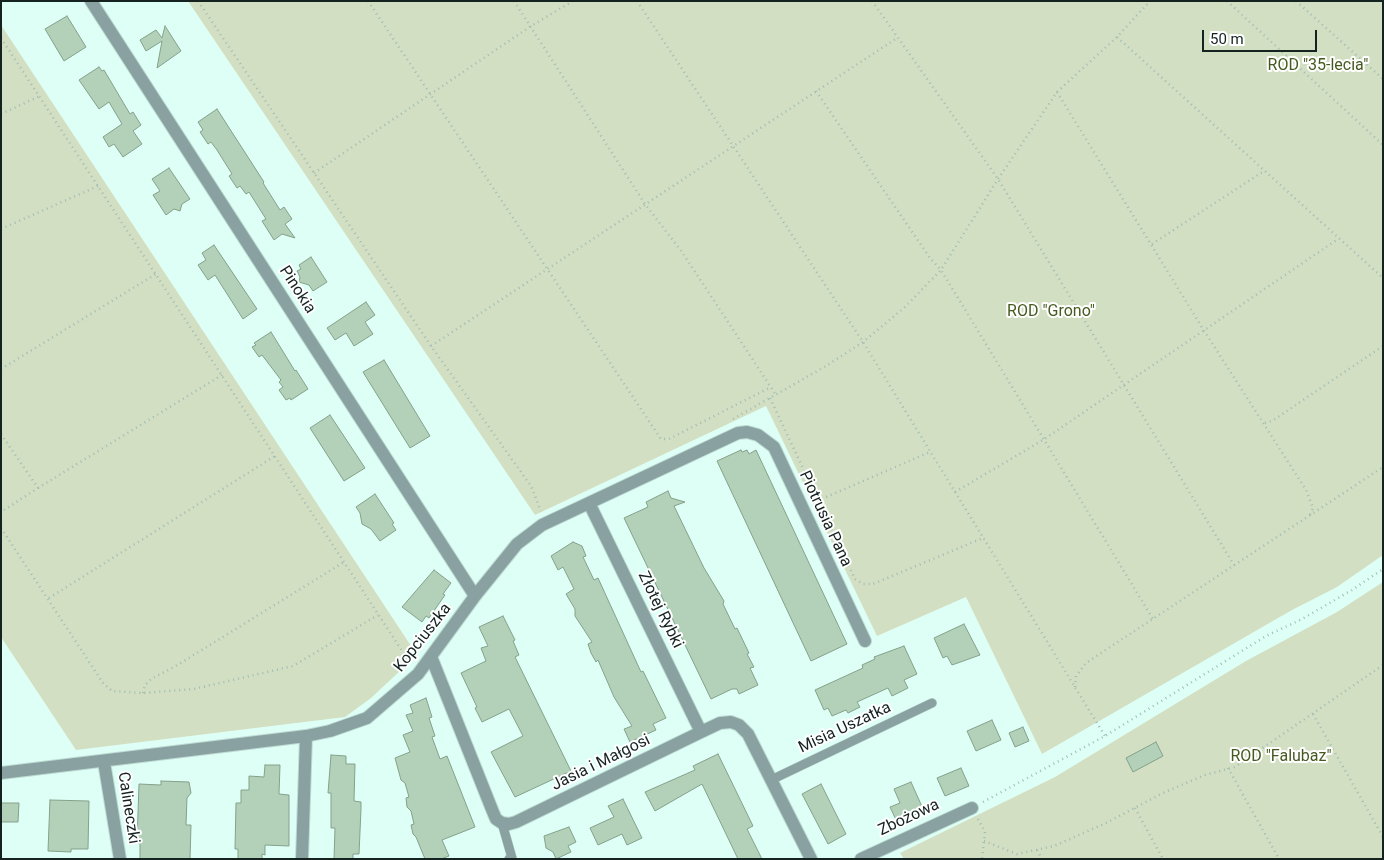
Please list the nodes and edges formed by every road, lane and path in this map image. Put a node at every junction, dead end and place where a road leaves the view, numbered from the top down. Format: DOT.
graph roads {
  1 [pos="91,1"];
  2 [pos="198,1"];
  3 [pos="368,1"];
  4 [pos="514,1"];
  5 [pos="572,1"];
  6 [pos="637,1"];
  7 [pos="872,1"];
  8 [pos="1150,1"];
  9 [pos="1227,1"];
  10 [pos="1296,1"];
  11 [pos="531,26"];
  12 [pos="1117,37"];
  13 [pos="1,38"];
  14 [pos="897,38"];
  15 [pos="1383,79"];
  16 [pos="816,92"];
  17 [pos="1057,92"];
  18 [pos="429,95"];
  19 [pos="40,96"];
  20 [pos="1,114"];
  21 [pos="1383,145"];
  22 [pos="731,147"];
  23 [pos="1265,171"];
  24 [pos="314,172"];
  25 [pos="998,179"];
  26 [pos="98,186"];
  27 [pos="645,204"];
  28 [pos="1,229"];
  29 [pos="1338,239"];
  30 [pos="1152,244"];
  31 [pos="547,270"];
  32 [pos="941,270"];
  33 [pos="156,274"];
  34 [pos="1383,278"];
  35 [pos="1203,329"];
  36 [pos="863,342"];
  37 [pos="431,346"];
  38 [pos="1383,346"];
  39 [pos="1,369"];
  40 [pos="222,375"];
  41 [pos="1124,385"];
  42 [pos="771,387"];
  43 [pos="776,395"];
  44 [pos="770,398"];
  45 [pos="729,422"];
  46 [pos="1265,423"];
  47 [pos="738,433"];
  48 [pos="1,434"];
  49 [pos="1044,440"];
  50 [pos="930,452"];
  51 [pos="275,456"];
  52 [pos="1383,467"];
  53 [pos="38,488"];
  54 [pos="955,492"];
  55 [pos="817,501"];
  56 [pos="589,503"];
  57 [pos="1,512"];
  58 [pos="1309,517"];
  59 [pos="542,525"];
  60 [pos="1,528"];
  61 [pos="983,538"];
  62 [pos="344,562"];
  63 [pos="1234,565"];
  64 [pos="1383,569"];
  65 [pos="475,596"];
  66 [pos="49,598"];
  67 [pos="379,615"];
  68 [pos="1153,618"];
  69 [pos="864,642"];
  70 [pos="432,659"];
  71 [pos="1383,665"];
  72 [pos="418,674"];
  73 [pos="1075,687"];
  74 [pos="143,693"];
  75 [pos="932,703"];
  76 [pos="1312,714"];
  77 [pos="701,732"];
  78 [pos="306,736"];
  79 [pos="1105,736"];
  80 [pos="104,762"];
  81 [pos="1228,768"];
  82 [pos="1,773"];
  83 [pos="771,780"];
  84 [pos="972,808"];
  85 [pos="1135,808"];
  86 [pos="502,823"];
  87 [pos="1383,838"];
  88 [pos="984,841"];
  89 [pos="1037,850"];
  90 [pos="120,859"];
  91 [pos="302,859"];
  92 [pos="509,859"];
  93 [pos="812,859"];
  94 [pos="860,859"];
  95 [pos="982,859"];
  96 [pos="1042,859"];
  97 [pos="1163,859"];
  98 [pos="1279,859"];
  1 -- 65 [label="street, Pinokia"];
  2 -- 24 [label="path"];
  3 -- 18 [label="path"];
  4 -- 11 [label="path"];
  5 -- 11 [label="path"];
  6 -- 22 [label="path"];
  7 -- 14 [label="path"];
  8 -- 12 [label="path"];
  9 -- 21 [label="path"];
  10 -- 15 [label="path"];
  11 -- 18 [label="path"];
  11 -- 27 [label="path"];
  12 -- 17 [label="path"];
  12 -- 23 [label="path"];
  13 -- 19 [label="path"];
  14 -- 16 [label="path"];
  14 -- 25 [label="path"];
  16 -- 22 [label="path"];
  16 -- 32 [label="path"];
  17 -- 25 [label="path"];
  17 -- 30 [label="path"];
  18 -- 24 [label="path"];
  18 -- 31 [label="path"];
  19 -- 20 [label="path"];
  19 -- 26 [label="path"];
  22 -- 27 [label="path"];
  22 -- 36 [label="path"];
  23 -- 29 [label="path"];
  23 -- 30 [label="path"];
  24 -- 37 [label="path"];
  25 -- 32 [label="path"];
  25 -- 41 [label="path"];
  26 -- 28 [label="path"];
  26 -- 33 [label="path"];
  27 -- 31 [label="path"];
  27 -- 42 [label="path"];
  29 -- 34 [label="path"];
  29 -- 35 [label="path"];
  30 -- 35 [label="path"];
  31 -- 37 [label="path"];
  31 -- 42 [label="path"];
  32 -- 36 [label="path"];
  32 -- 49 [label="path"];
  33 -- 39 [label="path"];
  33 -- 40 [label="path"];
  35 -- 41 [label="path"];
  35 -- 46 [label="path"];
  36 -- 43 [label="path"];
  36 -- 50 [label="path"];
  37 -- 59 [label="path"];
  38 -- 46 [label="path"];
  40 -- 51 [label="path"];
  40 -- 53 [label="path"];
  41 -- 49 [label="path"];
  41 -- 63 [label="path"];
  42 -- 43 [label="path"];
  43 -- 44 [label="path"];
  44 -- 45 [label="path"];
  44 -- 55 [label="path"];
  46 -- 58 [label="path"];
  47 -- 56 [label="street, Kopciuszka"];
  47 -- 69 [label="street, Piotrusia Pana"];
  48 -- 53 [label="path"];
  49 -- 54 [label="path"];
  49 -- 68 [label="path"];
  50 -- 54 [label="path"];
  50 -- 55 [label="path"];
  51 -- 62 [label="path"];
  51 -- 66 [label="path"];
  52 -- 58 [label="path"];
  53 -- 57 [label="path"];
  54 -- 61 [label="path"];
  55 -- 61 [label="path"];
  56 -- 59 [label="street, Kopciuszka"];
  56 -- 77 [label="street, Złotej Rybki"];
  58 -- 63 [label="path"];
  59 -- 65 [label="street, Kopciuszka"];
  60 -- 66 [label="path"];
  61 -- 73 [label="path"];
  62 -- 67 [label="path"];
  62 -- 74 [label="path"];
  63 -- 68 [label="path"];
  64 -- 79 [label="path"];
  65 -- 70 [label="street, Kopciuszka"];
  66 -- 74 [label="path"];
  67 -- 72 [label="path"];
  67 -- 74 [label="path"];
  68 -- 73 [label="path"];
  70 -- 72 [label="street, Kopciuszka"];
  70 -- 86 [label="street"];
  71 -- 76 [label="path"];
  72 -- 78 [label="street, Kopciuszka"];
  73 -- 79 [label="path"];
  75 -- 83 [label="lane, Misia Uszatka"];
  76 -- 81 [label="path"];
  76 -- 87 [label="path"];
  77 -- 83 [label="street, Jasia i Małgosi"];
  77 -- 86 [label="street, Jasia i Małgosi"];
  78 -- 80 [label="street, Kopciuszka"];
  78 -- 91 [label="street"];
  79 -- 84 [label="path"];
  80 -- 82 [label="street, Kopciuszka"];
  80 -- 90 [label="street, Calineczki"];
  81 -- 85 [label="path"];
  81 -- 98 [label="path"];
  83 -- 93 [label="street, Jasia i Małgosi"];
  84 -- 88 [label="path"];
  84 -- 94 [label="street, Zbożowa"];
  85 -- 89 [label="path"];
  85 -- 97 [label="path"];
  86 -- 92 [label="lane"];
  88 -- 89 [label="path"];
  88 -- 95 [label="path"];
  89 -- 96 [label="path"];
}
